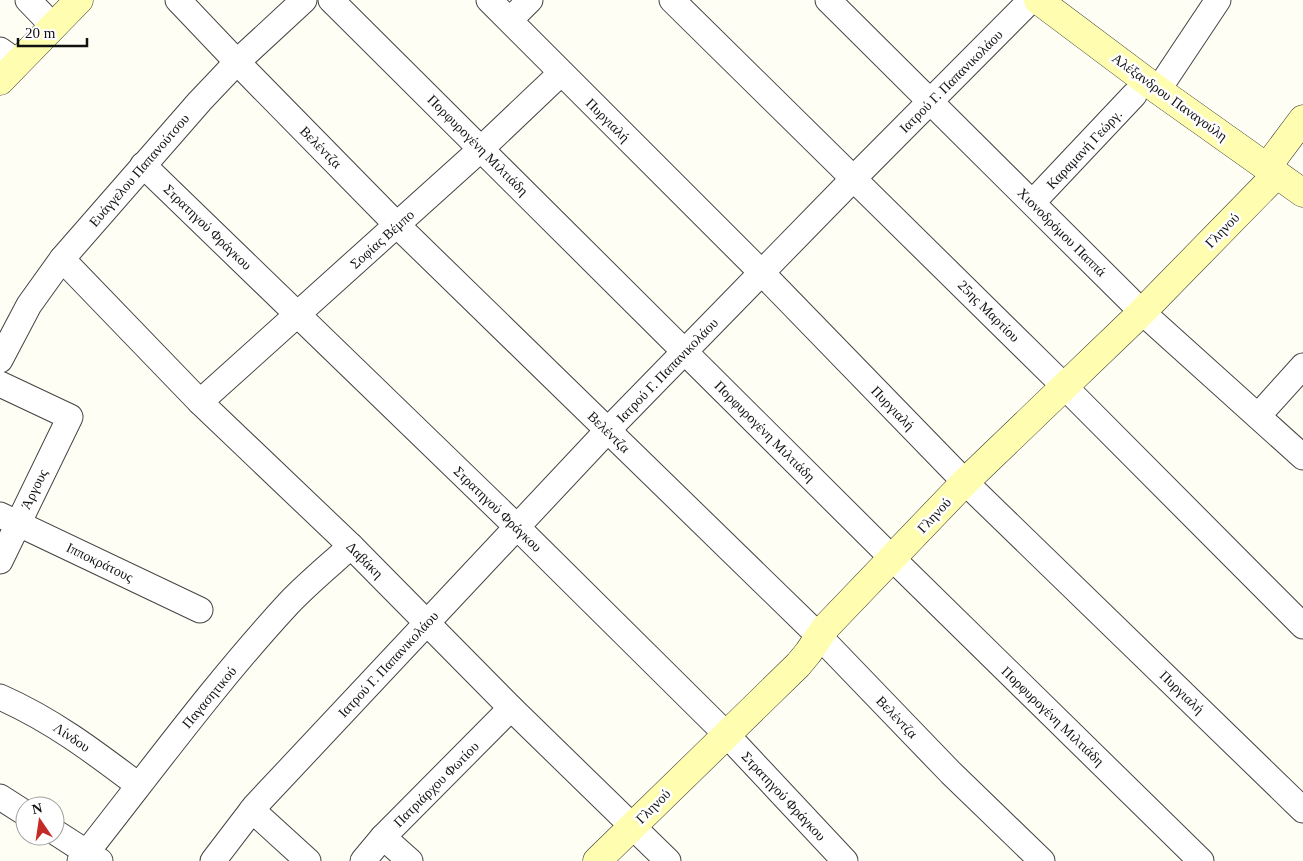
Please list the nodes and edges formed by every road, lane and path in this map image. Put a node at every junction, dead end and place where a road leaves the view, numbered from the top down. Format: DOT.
graph roads {
  1 [pos="28,0"];
  2 [pos="79,0"];
  3 [pos="178,0"];
  4 [pos="304,0"];
  5 [pos="331,0"];
  6 [pos="489,0"];
  7 [pos="530,0"];
  8 [pos="672,0"];
  9 [pos="828,0"];
  10 [pos="1031,0"];
  11 [pos="1038,0"];
  12 [pos="1218,0"];
  13 [pos="510,20"];
  14 [pos="53,26"];
  15 [pos="237,62"];
  16 [pos="6,64"];
  17 [pos="562,73"];
  18 [pos="1146,92"];
  19 [pos="930,101"];
  20 [pos="1303,119"];
  21 [pos="482,148"];
  22 [pos="143,165"];
  23 [pos="1272,170"];
  24 [pos="854,178"];
  25 [pos="1303,193"];
  26 [pos="1033,202"];
  27 [pos="397,225"];
  28 [pos="62,259"];
  29 [pos="762,273"];
  30 [pos="1142,312"];
  31 [pos="298,314"];
  32 [pos="686,352"];
  33 [pos="0,360"];
  34 [pos="1303,366"];
  35 [pos="0,384"];
  36 [pos="1064,386"];
  37 [pos="200,402"];
  38 [pos="1258,416"];
  39 [pos="607,431"];
  40 [pos="1303,457"];
  41 [pos="965,482"];
  42 [pos="9,519"];
  43 [pos="517,527"];
  44 [pos="351,546"];
  45 [pos="893,559"];
  46 [pos="0,560"];
  47 [pos="200,610"];
  48 [pos="427,623"];
  49 [pos="1303,626"];
  50 [pos="819,636"];
  51 [pos="0,697"];
  52 [pos="511,708"];
  53 [pos="726,734"];
  54 [pos="138,785"];
  55 [pos="0,797"];
  56 [pos="15,807"];
  57 [pos="252,810"];
  58 [pos="1303,810"];
  59 [pos="633,826"];
  60 [pos="383,837"];
  61 [pos="65,840"];
  62 [pos="89,858"];
  63 [pos="213,861"];
  64 [pos="308,861"];
  65 [pos="362,861"];
  66 [pos="410,861"];
  67 [pos="597,861"];
  68 [pos="668,861"];
  69 [pos="845,861"];
  70 [pos="1042,861"];
  71 [pos="1201,861"];
  1 -- 14 [label="street"];
  2 -- 14 [label="street"];
  3 -- 15 [label="street, Βελέντζα"];
  4 -- 15 [label="street, Ευάγγελου Παπανούτσου"];
  5 -- 21 [label="street, Πορφυρογένη Μιλτιάδη"];
  6 -- 13 [label="street, Πυργιαλή"];
  7 -- 13 [label="street"];
  8 -- 24 [label="street, 25ης Μαρτίου"];
  9 -- 19 [label="street, Χιονοδρόμου Παππά"];
  10 -- 19 [label="street, Ιατρού Γ. Παπανικολάου"];
  11 -- 18 [label="street, Αλέξανδρου Παναγούλη"];
  12 -- 18 [label="street, Καραμανή Γεώργ."];
  13 -- 17 [label="street, Πυργιαλή"];
  14 -- 16 [label="street"];
  15 -- 22 [label="street, Ευάγγελου Παπανούτσου"];
  15 -- 27 [label="street, Βελέντζα"];
  17 -- 21 [label="street, Σοφίας Βέμπο"];
  17 -- 29 [label="street, Πυργιαλή"];
  18 -- 23 [label="street, Αλέξανδρου Παναγούλη"];
  18 -- 26 [label="street, Καραμανή Γεώργ."];
  19 -- 24 [label="street, Ιατρού Γ. Παπανικολάου"];
  19 -- 26 [label="street, Χιονοδρόμου Παππά"];
  20 -- 23 [label="street, Γληνού"];
  21 -- 27 [label="street, Σοφίας Βέμπο"];
  21 -- 32 [label="street, Πορφυρογένη Μιλτιάδη"];
  22 -- 28 [label="street, Ευάγγελου Παπανούτσου"];
  22 -- 31 [label="street, Στρατηγού Φράγκου"];
  23 -- 25 [label="street, Αλέξανδρου Παναγούλη"];
  23 -- 30 [label="street, Γληνού"];
  24 -- 29 [label="street, Ιατρού Γ. Παπανικολάου"];
  24 -- 36 [label="street, 25ης Μαρτίου"];
  26 -- 30 [label="street, Χιονοδρόμου Παππά"];
  27 -- 31 [label="street, Σοφίας Βέμπο"];
  27 -- 39 [label="street, Βελέντζα"];
  28 -- 33 [label="street, Ευάγγελου Παπανούτσου"];
  28 -- 37 [label="street, Δαβάκη"];
  29 -- 32 [label="street, Ιατρού Γ. Παπανικολάου"];
  29 -- 41 [label="street, Πυργιαλή"];
  30 -- 36 [label="street, Γληνού"];
  30 -- 38 [label="street, Χιονοδρόμου Παππά"];
  31 -- 37 [label="street, Σοφίας Βέμπο"];
  31 -- 43 [label="street, Στρατηγού Φράγκου"];
  32 -- 39 [label="street, Ιατρού Γ. Παπανικολάου"];
  32 -- 45 [label="street, Πορφυρογένη Μιλτιάδη"];
  34 -- 38 [label="street"];
  35 -- 42 [label="street, Άργους"];
  36 -- 41 [label="street, Γληνού"];
  36 -- 49 [label="street, 25ης Μαρτίου"];
  37 -- 44 [label="street, Δαβάκη"];
  38 -- 40 [label="street, Χιονοδρόμου Παππά"];
  39 -- 43 [label="street, Ιατρού Γ. Παπανικολάου"];
  39 -- 50 [label="street, Βελέντζα"];
  41 -- 45 [label="street, Γληνού"];
  41 -- 58 [label="street, Πυργιαλή"];
  42 -- 46 [label="street, Άργους"];
  42 -- 47 [label="street, Ιπποκράτους"];
  43 -- 48 [label="street, Ιατρού Γ. Παπανικολάου"];
  43 -- 53 [label="street, Στρατηγού Φράγκου"];
  44 -- 48 [label="street, Δαβάκη"];
  44 -- 54 [label="street, Παγασητικού"];
  45 -- 50 [label="street, Γληνού"];
  45 -- 71 [label="street, Πορφυρογένη Μιλτιάδη"];
  48 -- 52 [label="street, Δαβάκη"];
  48 -- 57 [label="street, Ιατρού Γ. Παπανικολάου"];
  50 -- 53 [label="street, Γληνού"];
  50 -- 70 [label="street, Βελέντζα"];
  51 -- 54 [label="street, Λίνδου"];
  52 -- 59 [label="street, Δαβάκη"];
  52 -- 60 [label="street, Πατριάρχου Φωτίου"];
  53 -- 59 [label="street, Γληνού"];
  53 -- 69 [label="street, Στρατηγού Φράγκου"];
  54 -- 62 [label="street, Παγασητικού"];
  55 -- 56 [label="street"];
  57 -- 63 [label="street, Ιατρού Γ. Παπανικολάου"];
  57 -- 64 [label="street"];
  59 -- 67 [label="street, Γληνού"];
  59 -- 68 [label="street, Δαβάκη"];
  60 -- 65 [label="street, Πατριάρχου Φωτίου"];
  60 -- 66 [label="street"];
  61 -- 62 [label="street"];
}
